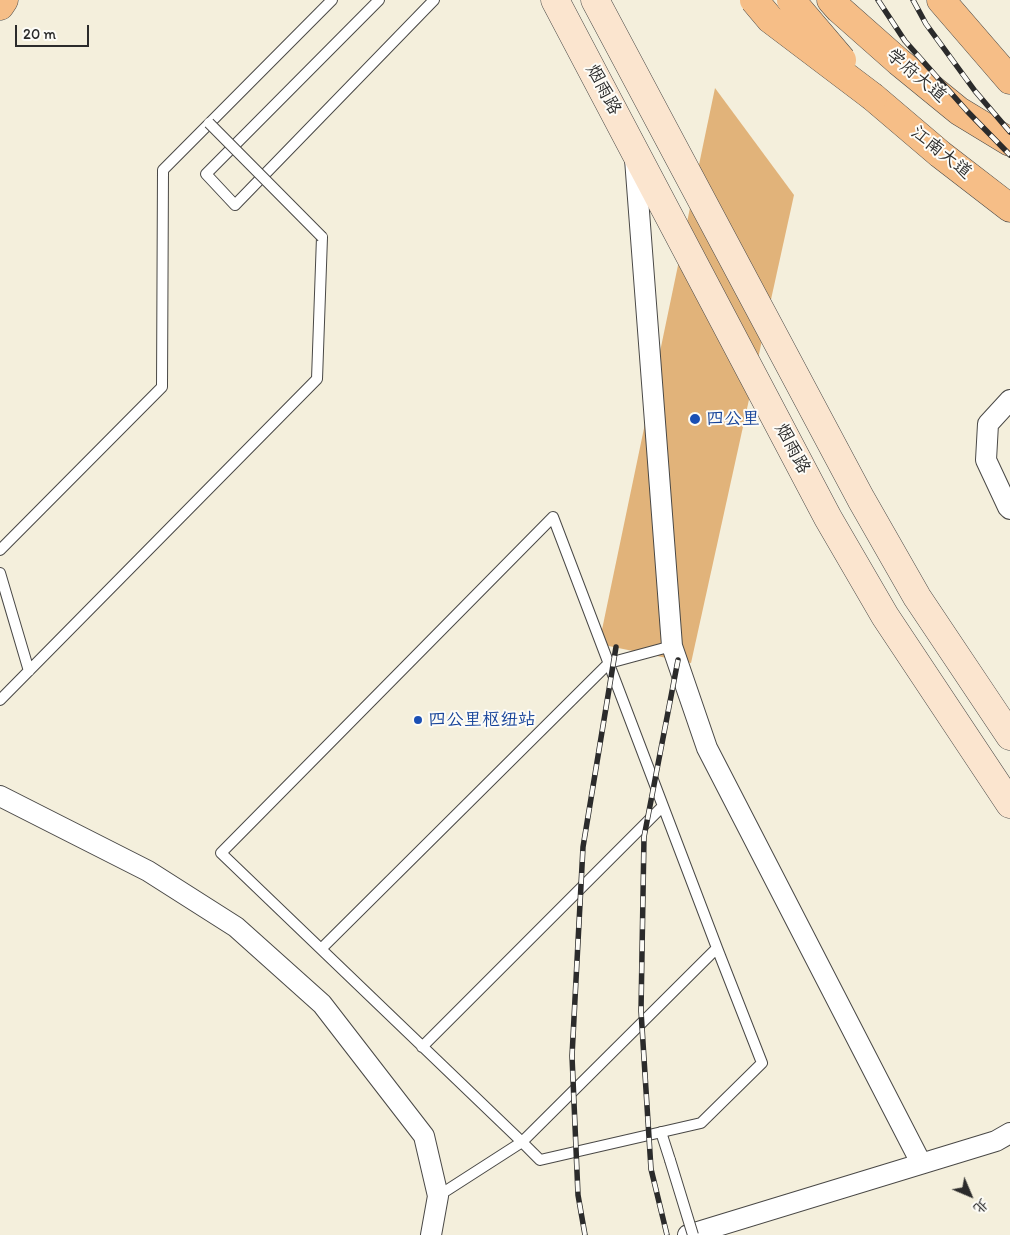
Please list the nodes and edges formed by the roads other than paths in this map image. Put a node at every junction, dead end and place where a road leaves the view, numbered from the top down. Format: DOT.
graph roads {
  1 [pos="4,0"];
  2 [pos="332,0"];
  3 [pos="379,0"];
  4 [pos="434,0"];
  5 [pos="555,0"];
  6 [pos="595,0"];
  7 [pos="754,0"];
  8 [pos="791,0"];
  9 [pos="831,0"];
  10 [pos="941,0"];
  11 [pos="0,6"];
  12 [pos="1010,80"];
  13 [pos="873,96"];
  14 [pos="209,123"];
  15 [pos="1010,142"];
  16 [pos="634,147"];
  17 [pos="1010,208"];
  18 [pos="1010,400"];
  19 [pos="1010,509"];
  20 [pos="0,550"];
  21 [pos="0,573"];
  22 [pos="672,646"];
  23 [pos="609,663"];
  24 [pos="29,671"];
  25 [pos="0,700"];
  26 [pos="1010,736"];
  27 [pos="0,796"];
  28 [pos="1010,804"];
  29 [pos="663,806"];
  30 [pos="321,948"];
  31 [pos="717,948"];
  32 [pos="422,1047"];
  33 [pos="661,1132"];
  34 [pos="1010,1133"];
  35 [pos="522,1142"];
  36 [pos="921,1163"];
  37 [pos="438,1196"];
  38 [pos="431,1235"];
  39 [pos="688,1235"];
  40 [pos="692,1235"];
  1 -- 11 [label="highway"];
  2 -- 14 [label="lane"];
  3 -- 4 [label="lane"];
  5 -- 16 [label="main road, 烟雨路"];
  6 -- 26 [label="main road, 烟雨路"];
  7 -- 13 [label="highway, bridge"];
  8 -- 13 [label="highway, bridge"];
  9 -- 15 [label="highway, 学府大道"];
  10 -- 12 [label="highway"];
  13 -- 17 [label="highway, 江南大道"];
  14 -- 20 [label="lane"];
  14 -- 24 [label="lane, bridge"];
  16 -- 22 [label="street"];
  16 -- 28 [label="main road, 烟雨路"];
  18 -- 19 [label="street"];
  21 -- 24 [label="lane"];
  22 -- 23 [label="lane"];
  22 -- 36 [label="street"];
  23 -- 29 [label="lane"];
  23 -- 30 [label="lane"];
  23 -- 30 [label="lane"];
  24 -- 25 [label="lane"];
  27 -- 37 [label="street"];
  29 -- 31 [label="lane"];
  29 -- 32 [label="lane"];
  30 -- 32 [label="lane"];
  31 -- 33 [label="lane"];
  31 -- 35 [label="lane"];
  32 -- 35 [label="lane"];
  33 -- 35 [label="lane"];
  33 -- 40 [label="lane, bridge"];
  34 -- 36 [label="street"];
  35 -- 37 [label="lane"];
  36 -- 39 [label="street"];
  37 -- 38 [label="street"];
}
